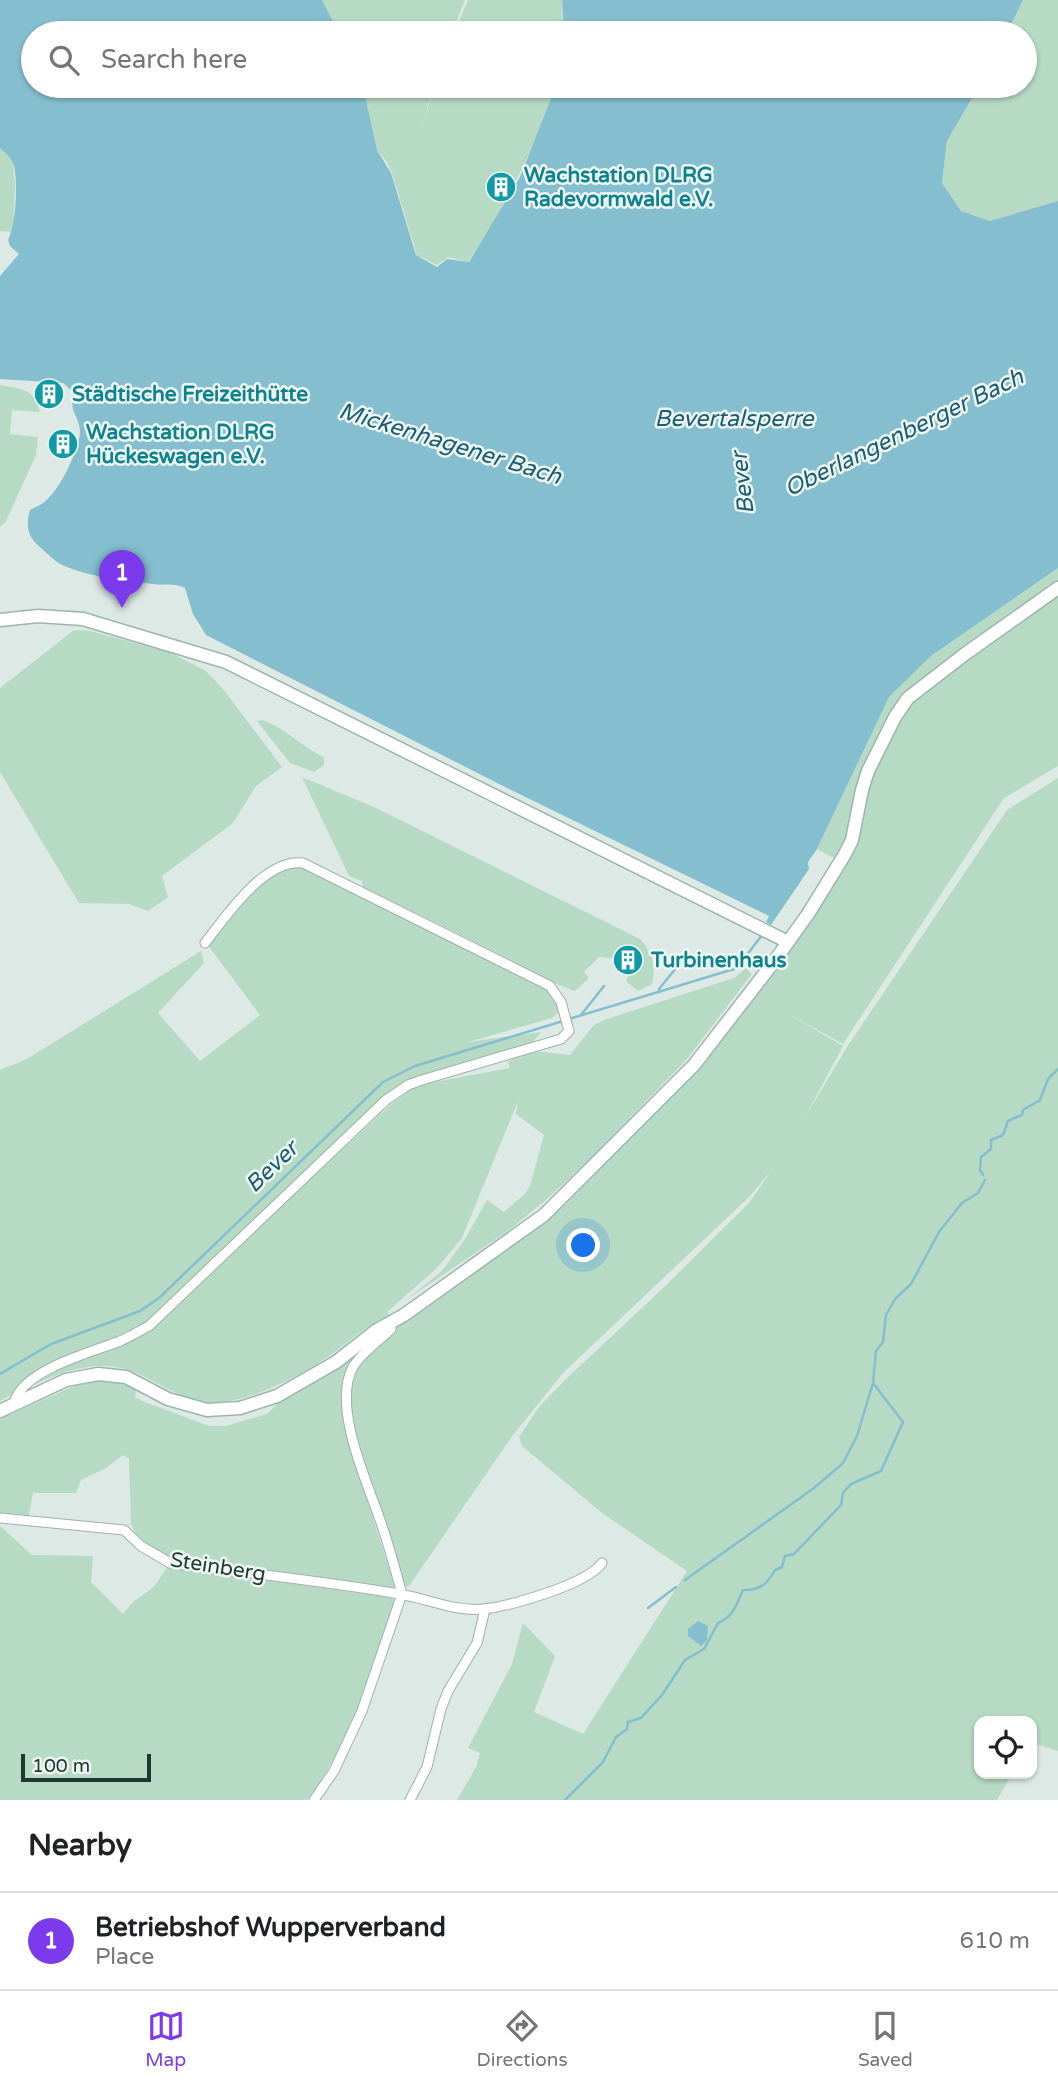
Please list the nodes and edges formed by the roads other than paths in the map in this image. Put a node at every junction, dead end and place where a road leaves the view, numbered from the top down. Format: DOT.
graph roads {
  1 [pos="1058,589"];
  2 [pos="0,620"];
  3 [pos="789,942"];
  4 [pos="205,943"];
  5 [pos="391,1322"];
  6 [pos="18,1404"];
  7 [pos="0,1411"];
  8 [pos="0,1518"];
  9 [pos="602,1563"];
  10 [pos="402,1594"];
  11 [pos="485,1609"];
  12 [pos="313,1800"];
  13 [pos="410,1800"];
  1 -- 3 [label="street"];
  2 -- 3 [label="street"];
  3 -- 5 [label="street"];
  4 -- 6 [label="street"];
  5 -- 6 [label="street"];
  5 -- 10 [label="street"];
  6 -- 7 [label="street"];
  8 -- 10 [label="street, Steinberg"];
  9 -- 11 [label="street"];
  10 -- 11 [label="street, Steinberg"];
  10 -- 12 [label="street"];
  11 -- 13 [label="street"];
}
